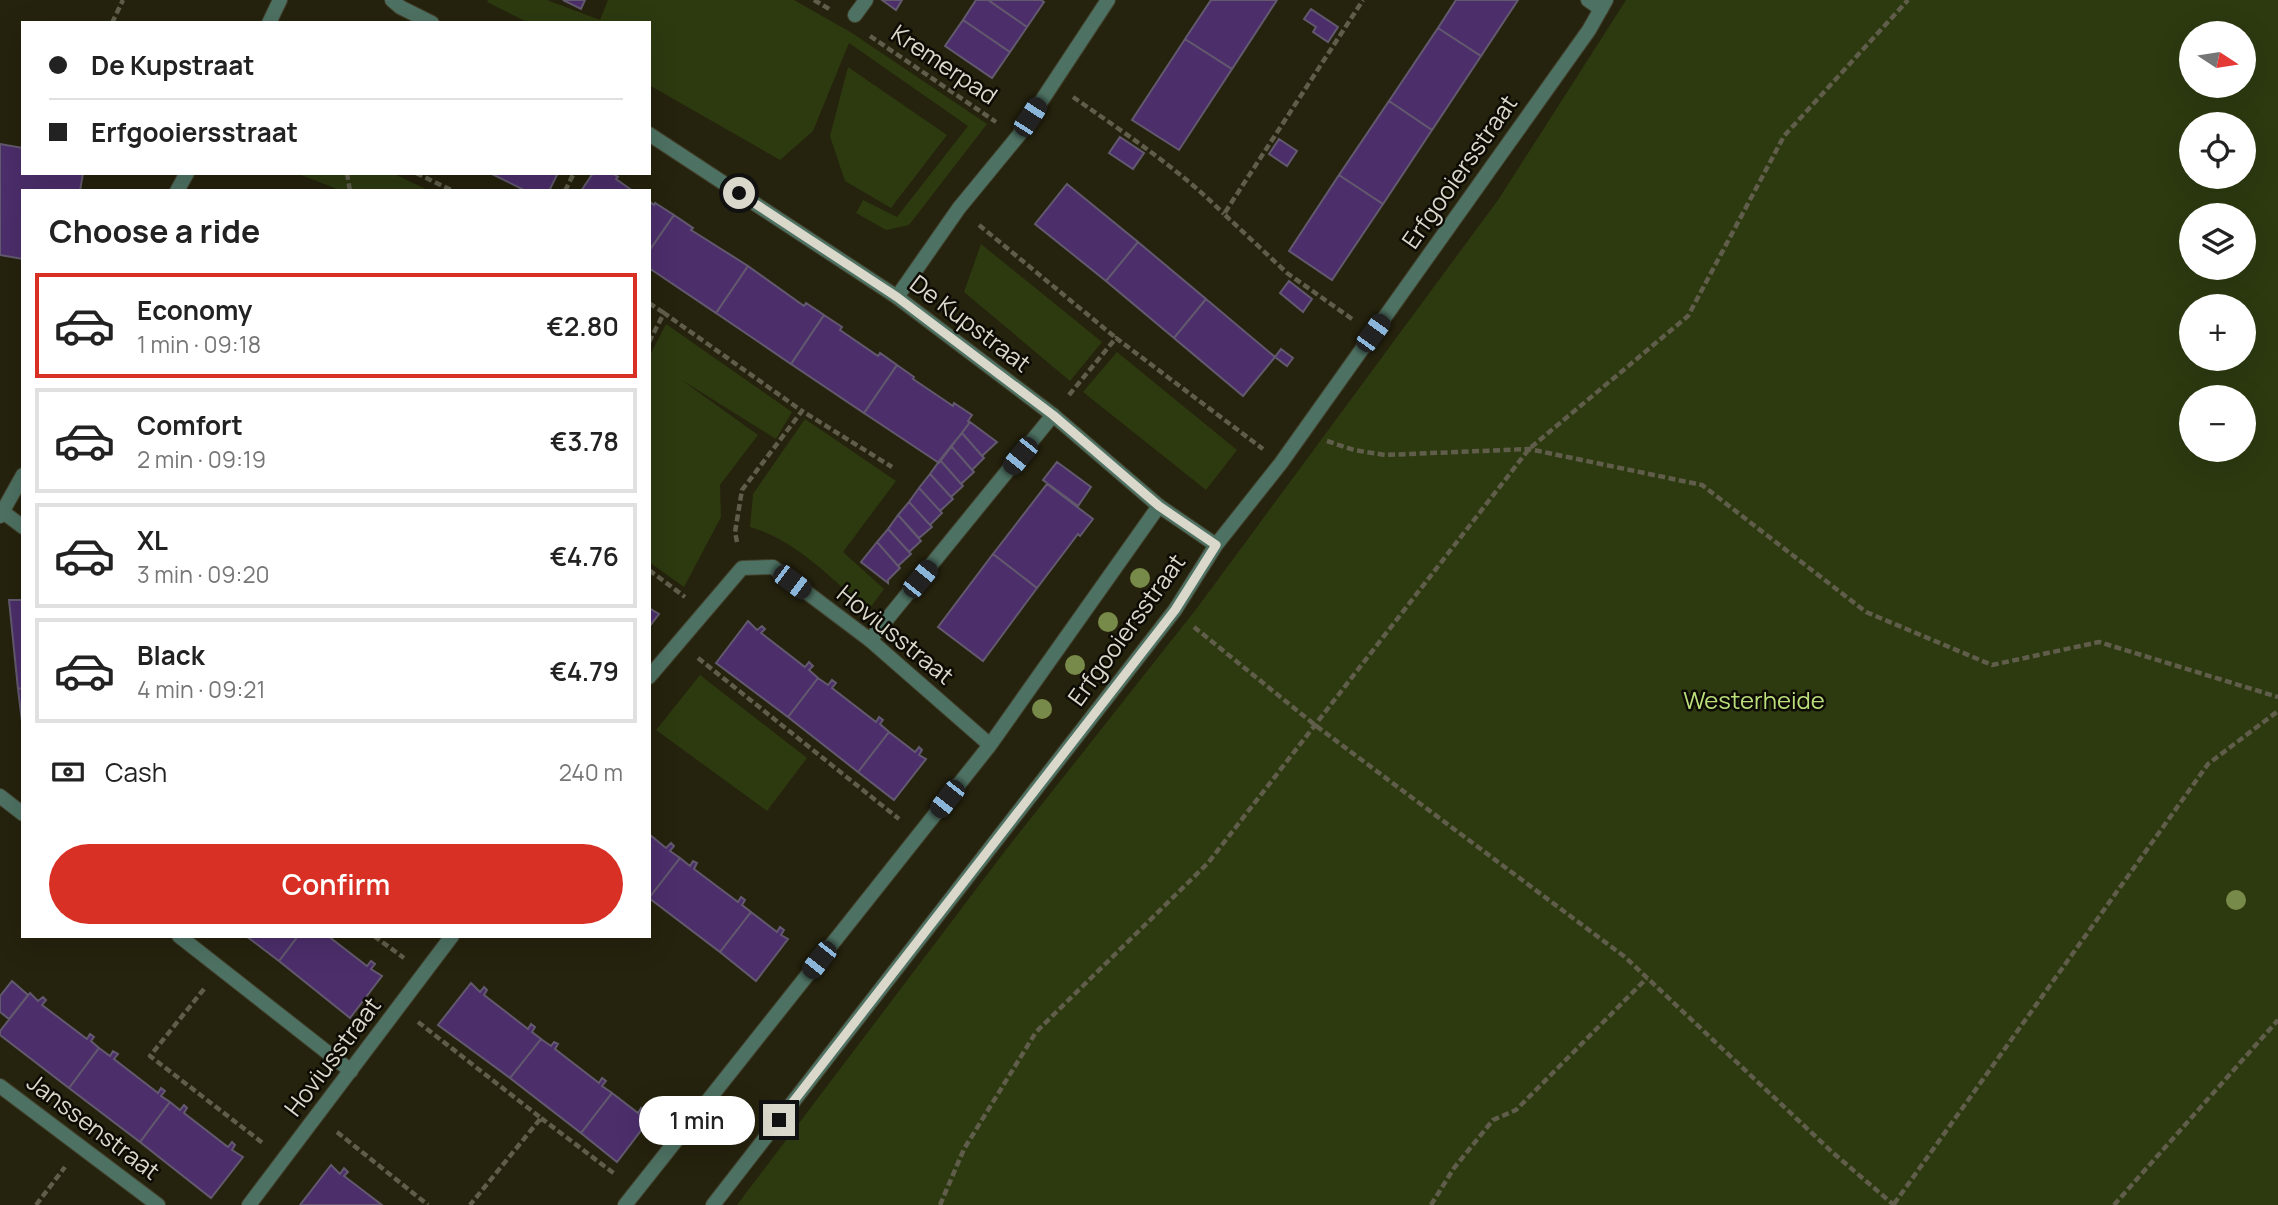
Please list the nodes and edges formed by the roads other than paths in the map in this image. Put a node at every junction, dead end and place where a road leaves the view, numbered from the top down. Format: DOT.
graph roads {
  1 [pos="280,0"];
  2 [pos="392,0"];
  3 [pos="866,0"];
  4 [pos="1108,0"];
  5 [pos="1588,0"];
  6 [pos="1604,4"];
  7 [pos="852,20"];
  8 [pos="270,21"];
  9 [pos="428,21"];
  10 [pos="651,135"];
  11 [pos="897,297"];
  12 [pos="1053,415"];
  13 [pos="21,479"];
  14 [pos="1159,506"];
  15 [pos="1,514"];
  16 [pos="21,526"];
  17 [pos="1216,545"];
  18 [pos="870,640"];
  19 [pos="651,675"];
  20 [pos="990,745"];
  21 [pos="0,796"];
  22 [pos="21,812"];
  23 [pos="182,938"];
  24 [pos="451,938"];
  25 [pos="351,1071"];
  26 [pos="0,1086"];
  27 [pos="158,1205"];
  28 [pos="249,1205"];
  29 [pos="625,1205"];
  30 [pos="713,1205"];
  1 -- 8 [label="street"];
  2 -- 9 [label="street"];
  3 -- 7 [label="street"];
  4 -- 11 [label="street"];
  5 -- 6 [label="street"];
  6 -- 17 [label="street, Erfgooiersstraat"];
  10 -- 11 [label="street, De Kupstraat"];
  11 -- 12 [label="street, De Kupstraat"];
  12 -- 14 [label="street, De Kupstraat"];
  12 -- 18 [label="street"];
  13 -- 15 [label="street"];
  14 -- 17 [label="street, De Kupstraat"];
  14 -- 20 [label="street, Erfgooiersstraat"];
  15 -- 16 [label="street"];
  17 -- 30 [label="street, Erfgooiersstraat"];
  18 -- 19 [label="street, Hoviusstraat"];
  18 -- 20 [label="street, Hoviusstraat"];
  20 -- 29 [label="street, Erfgooiersstraat"];
  21 -- 22 [label="street"];
  23 -- 25 [label="street"];
  24 -- 25 [label="street, Hoviusstraat"];
  25 -- 28 [label="street, Hoviusstraat"];
  26 -- 27 [label="street, Janssenstraat"];
}
